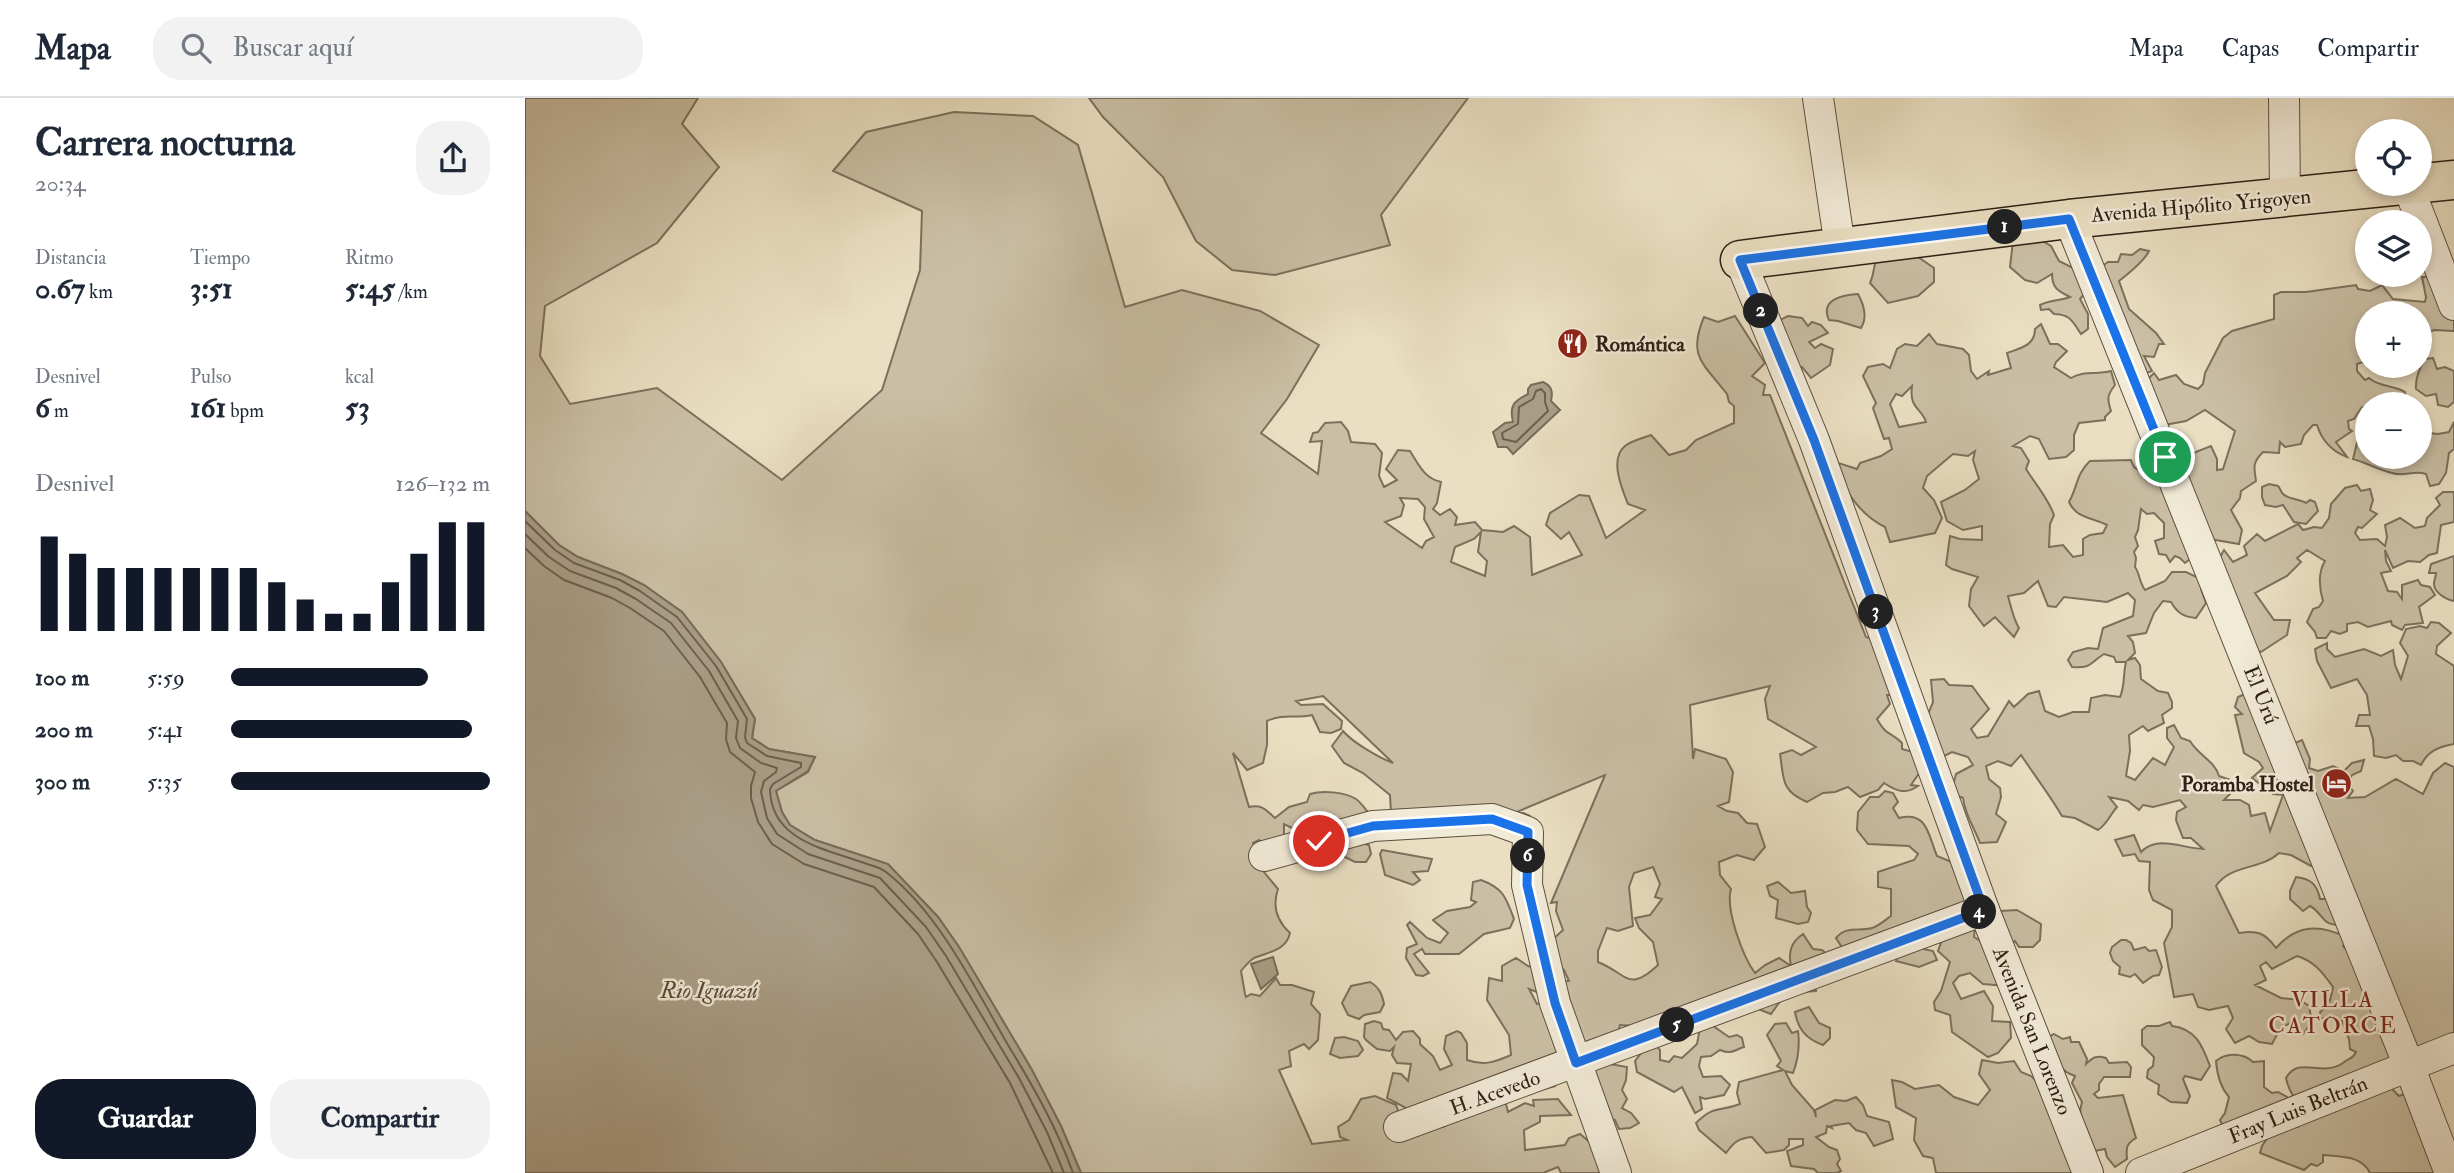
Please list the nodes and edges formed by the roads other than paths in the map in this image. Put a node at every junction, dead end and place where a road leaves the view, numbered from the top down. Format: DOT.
graph roads {
  1 [pos="1818,98"];
  2 [pos="2284,98"];
  3 [pos="2454,180"];
  4 [pos="2432,183"];
  5 [pos="2355,191"];
  6 [pos="2412,196"];
  7 [pos="2285,198"];
  8 [pos="2069,219"];
  9 [pos="1840,247"];
  10 [pos="1740,260"];
  11 [pos="2454,305"];
  12 [pos="1264,856"];
  13 [pos="1984,910"];
  14 [pos="2454,1048"];
  15 [pos="1576,1063"];
  16 [pos="2409,1066"];
  17 [pos="1399,1127"];
  18 [pos="1616,1173"];
  19 [pos="2088,1173"];
  20 [pos="2141,1173"];
  21 [pos="2450,1173"];
  1 -- 9 [label="street"];
  2 -- 7 [label="street"];
  3 -- 4 [label="main road, Avenida Hipólito Yrigoyen"];
  5 -- 7 [label="main road, Avenida Hipólito Yrigoyen"];
  6 -- 11 [label="street"];
  7 -- 8 [label="main road, Avenida Hipólito Yrigoyen"];
  8 -- 9 [label="main road, Avenida Hipólito Yrigoyen"];
  8 -- 16 [label="street, El Urú"];
  9 -- 10 [label="main road, Avenida Hipólito Yrigoyen"];
  10 -- 13 [label="street, Avenida San Lorenzo"];
  12 -- 15 [label="street"];
  13 -- 15 [label="street, H. Acevedo"];
  13 -- 19 [label="street, Avenida San Lorenzo"];
  14 -- 16 [label="street, Fray Luis Beltrán"];
  15 -- 17 [label="street, H. Acevedo"];
  15 -- 18 [label="street"];
  16 -- 20 [label="street, Fray Luis Beltrán"];
  16 -- 21 [label="street, El Urú"];
}
